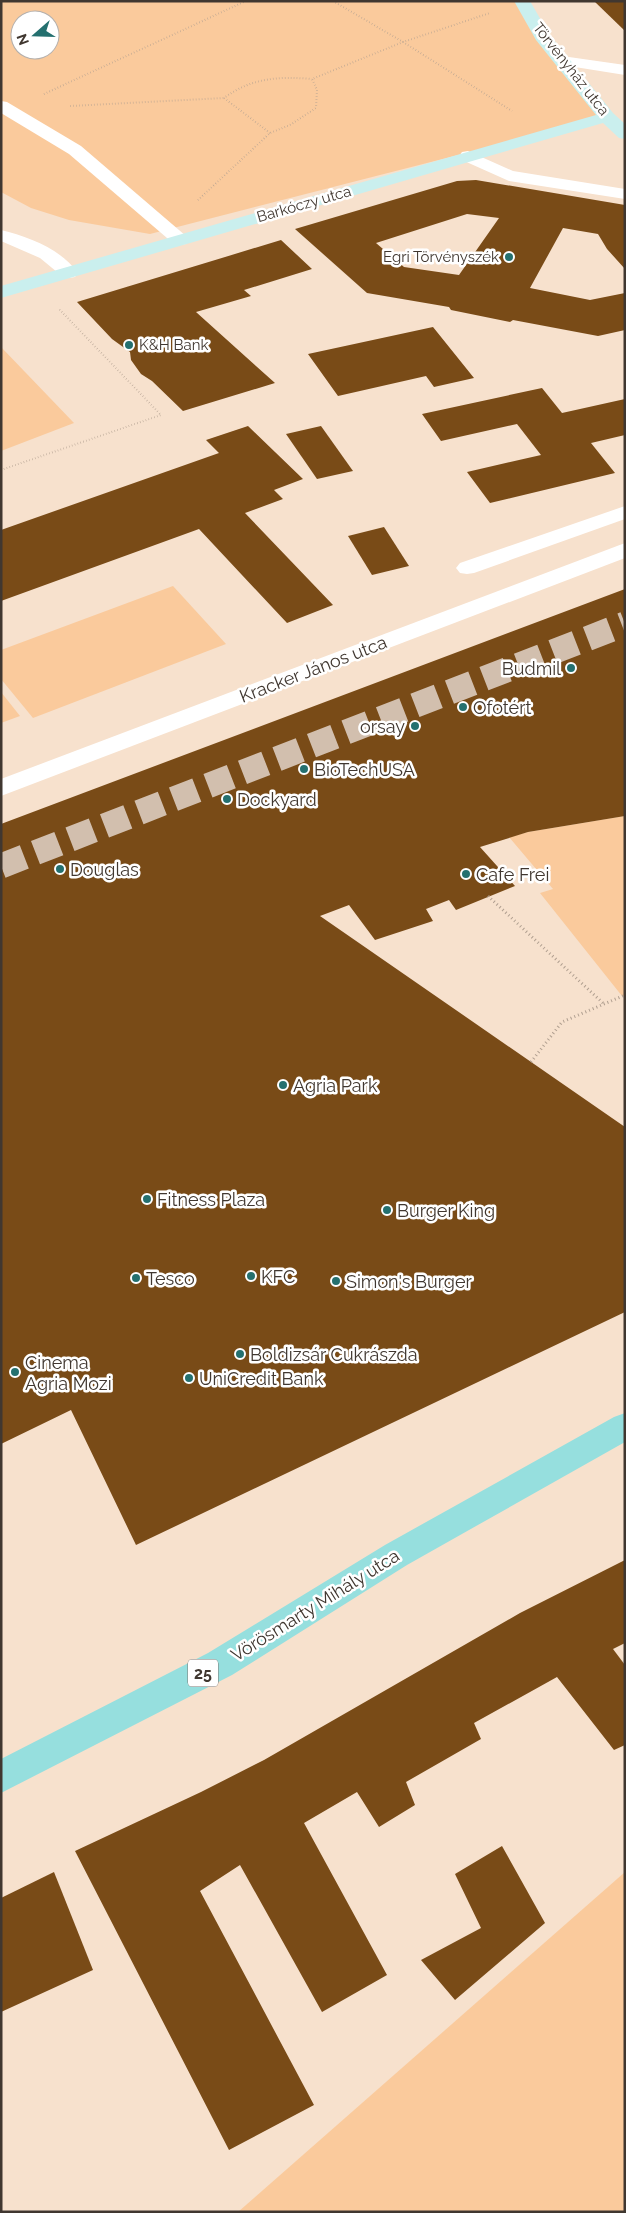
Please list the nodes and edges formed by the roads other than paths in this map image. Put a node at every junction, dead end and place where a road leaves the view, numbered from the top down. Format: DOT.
graph roads {
  1 [pos="522,2"];
  2 [pos="562,61"];
  3 [pos="625,70"];
  4 [pos="5,108"];
  5 [pos="607,117"];
  6 [pos="625,134"];
  7 [pos="468,156"];
  8 [pos="625,194"];
  9 [pos="173,234"];
  10 [pos="1,235"];
  11 [pos="69,273"];
  12 [pos="1,292"];
  13 [pos="625,512"];
  14 [pos="625,550"];
  15 [pos="468,568"];
  16 [pos="1,788"];
  17 [pos="625,1426"];
  18 [pos="1,1778"];
  1 -- 2 [label="street, Törvényház utca"];
  2 -- 3 [label="lane"];
  2 -- 5 [label="street, Törvényház utca"];
  4 -- 9 [label="lane"];
  5 -- 6 [label="street, Törvényház utca"];
  5 -- 7 [label="street, Barkóczy utca"];
  7 -- 8 [label="lane"];
  7 -- 9 [label="street, Barkóczy utca"];
  9 -- 11 [label="street, Barkóczy utca"];
  10 -- 11 [label="lane"];
  11 -- 12 [label="street, Barkóczy utca"];
  13 -- 15 [label="lane"];
  14 -- 16 [label="street, Kracker János utca"];
  17 -- 18 [label="main road, Vörösmarty Mihály utca / 25"];
}
